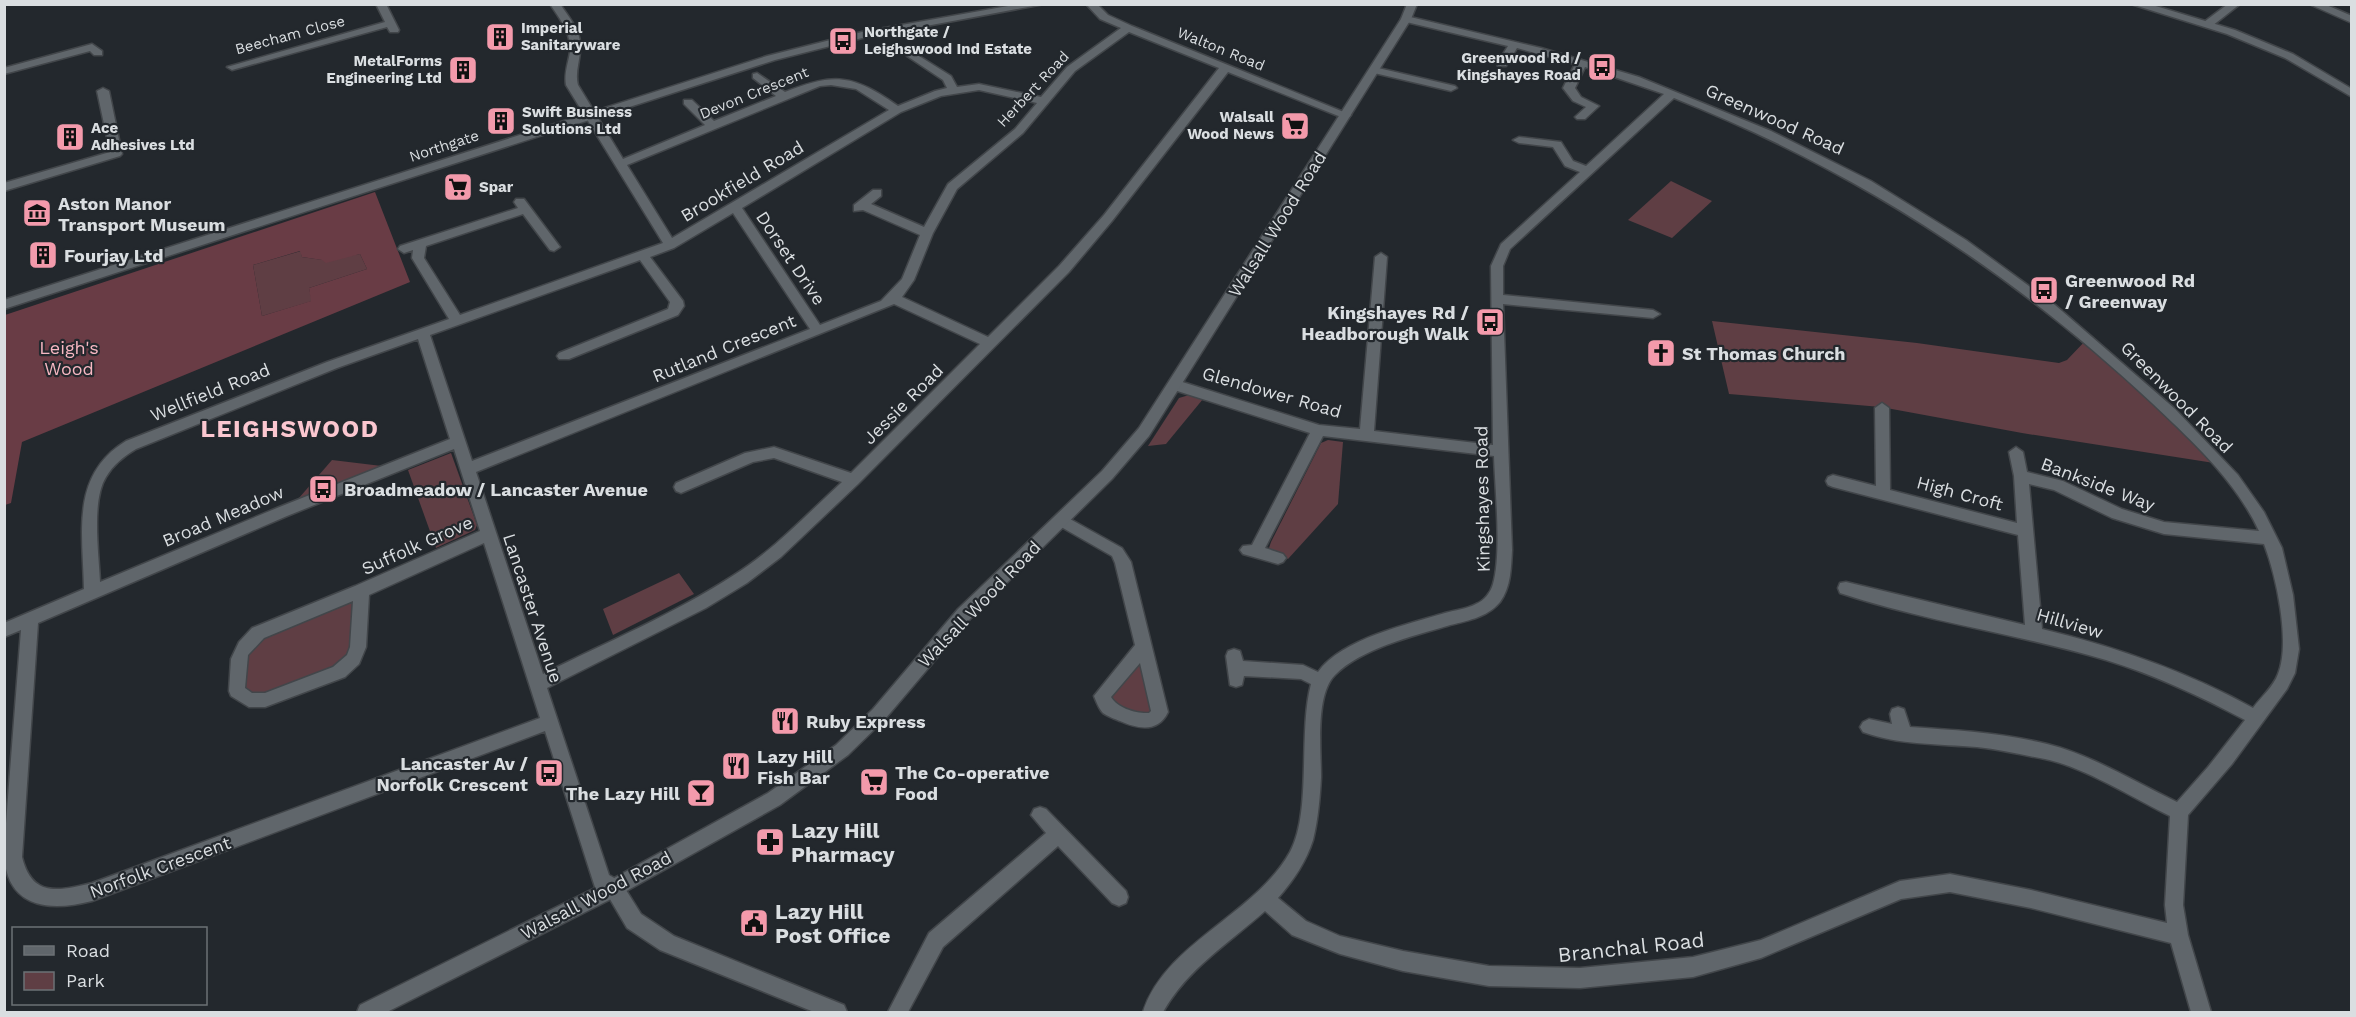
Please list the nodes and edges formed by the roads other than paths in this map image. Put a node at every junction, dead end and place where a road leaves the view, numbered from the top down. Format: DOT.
graph roads {
  1 [pos="381,4"];
  2 [pos="555,4"];
  3 [pos="1039,4"];
  4 [pos="1091,4"];
  5 [pos="1412,4"];
  6 [pos="2136,4"];
  7 [pos="2235,4"];
  8 [pos="2314,4"];
  9 [pos="2349,16"];
  10 [pos="1406,19"];
  11 [pos="2208,24"];
  12 [pos="1128,28"];
  13 [pos="1514,44"];
  14 [pos="98,53"];
  15 [pos="911,54"];
  16 [pos="1581,63"];
  17 [pos="1502,64"];
  18 [pos="232,67"];
  19 [pos="1226,67"];
  20 [pos="1374,70"];
  21 [pos="4,71"];
  22 [pos="757,76"];
  23 [pos="1451,88"];
  24 [pos="953,89"];
  25 [pos="103,92"];
  26 [pos="1671,94"];
  27 [pos="2352,94"];
  28 [pos="783,96"];
  29 [pos="1043,101"];
  30 [pos="688,102"];
  31 [pos="897,110"];
  32 [pos="1345,115"];
  33 [pos="592,116"];
  34 [pos="1581,117"];
  35 [pos="712,126"];
  36 [pos="1519,140"];
  37 [pos="620,164"];
  38 [pos="1589,171"];
  39 [pos="4,187"];
  40 [pos="877,193"];
  41 [pos="735,207"];
  42 [pos="927,233"];
  43 [pos="420,244"];
  44 [pos="546,244"];
  45 [pos="670,245"];
  46 [pos="404,249"];
  47 [pos="643,256"];
  48 [pos="1380,257"];
  49 [pos="893,298"];
  50 [pos="1496,299"];
  51 [pos="4,305"];
  52 [pos="1653,314"];
  53 [pos="457,321"];
  54 [pos="817,330"];
  55 [pos="423,333"];
  56 [pos="989,343"];
  57 [pos="564,356"];
  58 [pos="1176,385"];
  59 [pos="1882,408"];
  60 [pos="1319,430"];
  61 [pos="1365,437"];
  62 [pos="459,441"];
  63 [pos="1500,451"];
  64 [pos="2016,452"];
  65 [pos="468,469"];
  66 [pos="2021,476"];
  67 [pos="853,480"];
  68 [pos="1833,481"];
  69 [pos="681,488"];
  70 [pos="1883,493"];
  71 [pos="1061,520"];
  72 [pos="2026,531"];
  73 [pos="489,534"];
  74 [pos="2269,538"];
  75 [pos="1278,558"];
  76 [pos="1846,588"];
  77 [pos="361,591"];
  78 [pos="93,593"];
  79 [pos="30,619"];
  80 [pos="4,630"];
  81 [pos="2034,633"];
  82 [pos="1143,647"];
  83 [pos="1235,668"];
  84 [pos="1321,681"];
  85 [pos="537,685"];
  86 [pos="1898,714"];
  87 [pos="2256,718"];
  88 [pos="549,722"];
  89 [pos="1869,727"];
  90 [pos="1903,734"];
  91 [pos="2179,812"];
  92 [pos="1040,815"];
  93 [pos="1057,835"];
  94 [pos="614,888"];
  95 [pos="1119,897"];
  96 [pos="1265,899"];
  97 [pos="2178,935"];
  98 [pos="367,1012"];
  99 [pos="837,1012"];
  100 [pos="898,1012"];
  101 [pos="1154,1012"];
  102 [pos="2201,1012"];
  1 -- 18 [label="street, Beecham Close"];
  2 -- 33 [label="street"];
  3 -- 33 [label="street, Northgate"];
  4 -- 12 [label="street, Walton Road"];
  5 -- 10 [label="street, Walsall Wood Road"];
  6 -- 11 [label="street"];
  7 -- 11 [label="street"];
  8 -- 9 [label="street"];
  10 -- 13 [label="street, Greenwood Road"];
  10 -- 20 [label="street, Walsall Wood Road"];
  11 -- 27 [label="street"];
  12 -- 19 [label="street, Walton Road"];
  12 -- 29 [label="street, Herbert Road"];
  13 -- 16 [label="street, Greenwood Road"];
  13 -- 17 [label="street"];
  14 -- 21 [label="street"];
  15 -- 24 [label="street"];
  16 -- 26 [label="street, Greenwood Road"];
  16 -- 34 [label="street"];
  19 -- 32 [label="street, Walton Road"];
  19 -- 56 [label="street, Jessie Road"];
  20 -- 23 [label="street"];
  20 -- 32 [label="street, Walsall Wood Road"];
  22 -- 28 [label="street"];
  24 -- 29 [label="street, Brookfield Road"];
  24 -- 31 [label="street, Brookfield Road"];
  25 -- 39 [label="street"];
  26 -- 38 [label="street, Kingshayes Road"];
  26 -- 74 [label="street, Greenwood Road"];
  28 -- 31 [label="street, Devon Crescent"];
  28 -- 35 [label="street, Devon Crescent"];
  29 -- 42 [label="street, Herbert Road"];
  30 -- 35 [label="street"];
  31 -- 41 [label="street, Brookfield Road"];
  32 -- 58 [label="street, Walsall Wood Road"];
  33 -- 37 [label="street"];
  33 -- 51 [label="street, Northgate"];
  35 -- 37 [label="street, Devon Crescent"];
  36 -- 38 [label="street"];
  37 -- 45 [label="street"];
  38 -- 50 [label="street, Kingshayes Road"];
  40 -- 42 [label="street"];
  41 -- 45 [label="street, Brookfield Road"];
  41 -- 54 [label="street, Dorset Drive"];
  42 -- 49 [label="street, Herbert Road"];
  43 -- 44 [label="street"];
  43 -- 46 [label="street"];
  43 -- 53 [label="street"];
  45 -- 47 [label="street, Brookfield Road"];
  47 -- 53 [label="street, Brookfield Road"];
  47 -- 57 [label="street"];
  48 -- 61 [label="street"];
  49 -- 54 [label="street, Rutland Crescent"];
  49 -- 56 [label="street"];
  50 -- 52 [label="street"];
  50 -- 63 [label="street, Kingshayes Road"];
  53 -- 55 [label="street, Wellfield Road"];
  54 -- 65 [label="street, Rutland Crescent"];
  55 -- 62 [label="street, Lancaster Avenue"];
  55 -- 78 [label="street, Wellfield Road"];
  56 -- 67 [label="street, Jessie Road"];
  58 -- 60 [label="street, Glendower Road"];
  58 -- 71 [label="street, Walsall Wood Road"];
  59 -- 70 [label="street"];
  60 -- 61 [label="street, Glendower Road"];
  60 -- 75 [label="street"];
  61 -- 63 [label="street, Glendower Road"];
  62 -- 65 [label="street, Lancaster Avenue"];
  62 -- 78 [label="street, Broad Meadow"];
  63 -- 84 [label="street, Kingshayes Road"];
  64 -- 66 [label="street, Bankside Way"];
  65 -- 73 [label="street, Lancaster Avenue"];
  66 -- 72 [label="street, Bankside Way"];
  66 -- 74 [label="street, Bankside Way"];
  67 -- 69 [label="street"];
  67 -- 85 [label="street, Jessie Road"];
  68 -- 70 [label="street, High Croft"];
  70 -- 72 [label="street, High Croft"];
  71 -- 82 [label="street"];
  71 -- 94 [label="street, Walsall Wood Road"];
  72 -- 81 [label="street, Bankside Way"];
  73 -- 77 [label="street, Suffolk Grove"];
  73 -- 85 [label="street, Lancaster Avenue"];
  74 -- 87 [label="street, Greenwood Road"];
  76 -- 81 [label="street, Hillview"];
  77 -- 77 [label="street, Suffolk Grove"];
  78 -- 79 [label="street, Broad Meadow"];
  79 -- 80 [label="street, Broad Meadow"];
  79 -- 88 [label="street, Norfolk Crescent"];
  81 -- 87 [label="street, Hillview"];
  83 -- 84 [label="street"];
  84 -- 96 [label="street"];
  85 -- 88 [label="street, Lancaster Avenue"];
  86 -- 90 [label="street"];
  87 -- 91 [label="street, Greenwood Road"];
  88 -- 94 [label="street, Lancaster Avenue"];
  89 -- 90 [label="street"];
  90 -- 91 [label="street"];
  91 -- 97 [label="street"];
  92 -- 93 [label="street"];
  93 -- 95 [label="street"];
  93 -- 100 [label="street"];
  94 -- 98 [label="street, Walsall Wood Road"];
  94 -- 99 [label="street, Lancaster Avenue"];
  96 -- 97 [label="street, Branchal Road"];
  96 -- 101 [label="street"];
  97 -- 102 [label="street"];
}
